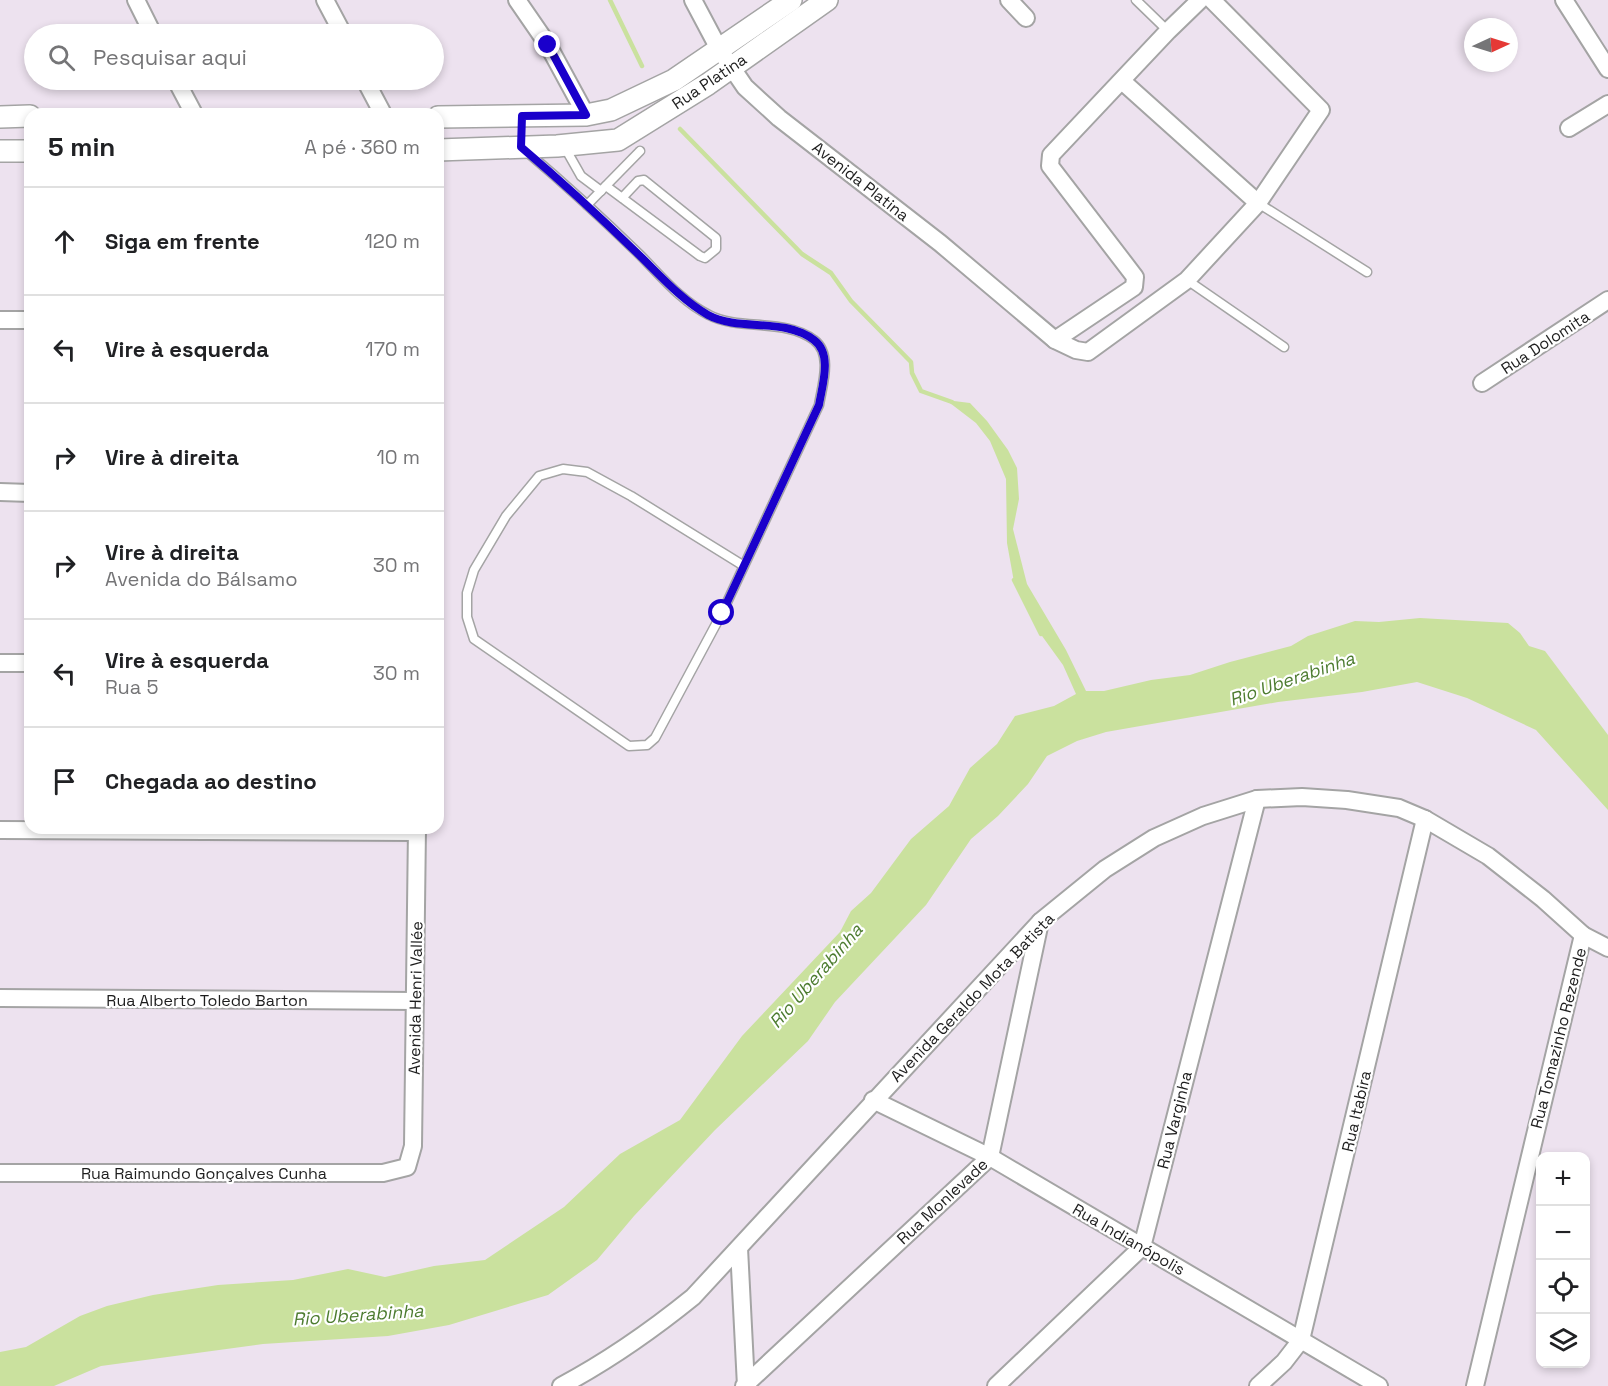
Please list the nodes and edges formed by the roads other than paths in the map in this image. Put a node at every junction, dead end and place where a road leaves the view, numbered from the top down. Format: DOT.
graph roads {
  1 [pos="136,0"];
  2 [pos="325,0"];
  3 [pos="517,0"];
  4 [pos="693,0"];
  5 [pos="791,0"];
  6 [pos="827,0"];
  7 [pos="1009,0"];
  8 [pos="1136,0"];
  9 [pos="1200,0"];
  10 [pos="1212,0"];
  11 [pos="1564,0"];
  12 [pos="1026,18"];
  13 [pos="148,24"];
  14 [pos="338,24"];
  15 [pos="1168,31"];
  16 [pos="725,57"];
  17 [pos="1608,69"];
  18 [pos="1122,81"];
  19 [pos="181,90"];
  20 [pos="370,90"];
  21 [pos="1608,104"];
  22 [pos="191,108"];
  23 [pos="379,108"];
  24 [pos="586,115"];
  25 [pos="24,116"];
  26 [pos="522,116"];
  27 [pos="0,117"];
  28 [pos="444,117"];
  29 [pos="1569,129"];
  30 [pos="574,145"];
  31 [pos="521,147"];
  32 [pos="444,150"];
  33 [pos="640,151"];
  34 [pos="0,152"];
  35 [pos="24,152"];
  36 [pos="603,188"];
  37 [pos="622,198"];
  38 [pos="1258,203"];
  39 [pos="587,205"];
  40 [pos="1367,272"];
  41 [pos="1187,280"];
  42 [pos="1608,300"];
  43 [pos="0,320"];
  44 [pos="24,320"];
  45 [pos="1055,340"];
  46 [pos="1284,347"];
  47 [pos="1482,383"];
  48 [pos="0,492"];
  49 [pos="24,493"];
  50 [pos="744,566"];
  51 [pos="0,663"];
  52 [pos="24,663"];
  53 [pos="1257,799"];
  54 [pos="1425,819"];
  55 [pos="0,830"];
  56 [pos="24,830"];
  57 [pos="417,834"];
  58 [pos="1041,921"];
  59 [pos="1583,935"];
  60 [pos="1608,948"];
  61 [pos="0,998"];
  62 [pos="415,1001"];
  63 [pos="873,1101"];
  64 [pos="990,1157"];
  65 [pos="407,1167"];
  66 [pos="0,1173"];
  67 [pos="1142,1247"];
  68 [pos="739,1248"];
  69 [pos="1301,1340"];
  70 [pos="561,1386"];
  71 [pos="745,1386"];
  72 [pos="996,1386"];
  73 [pos="1258,1386"];
  74 [pos="1379,1386"];
  75 [pos="1474,1386"];
  1 -- 13 [label="street"];
  2 -- 14 [label="street"];
  3 -- 24 [label="street"];
  4 -- 16 [label="street, Avenida Platina"];
  5 -- 16 [label="street, Rua Platina"];
  6 -- 16 [label="street, Rua Platina"];
  7 -- 12 [label="street"];
  8 -- 15 [label="lane"];
  9 -- 15 [label="street"];
  10 -- 38 [label="street"];
  11 -- 17 [label="street"];
  15 -- 18 [label="street"];
  16 -- 24 [label="street, Rua Platina"];
  16 -- 30 [label="street, Rua Platina"];
  16 -- 45 [label="street, Avenida Platina"];
  18 -- 38 [label="street"];
  18 -- 45 [label="street"];
  19 -- 22 [label="street"];
  20 -- 23 [label="street"];
  21 -- 29 [label="street"];
  24 -- 26 [label="street, Rua Platina"];
  25 -- 27 [label="street"];
  26 -- 28 [label="street, Rua Platina"];
  26 -- 31 [label="street"];
  30 -- 31 [label="street, Rua Platina"];
  30 -- 36 [label="lane"];
  31 -- 32 [label="street, Rua Platina"];
  31 -- 39 [label="lane"];
  33 -- 36 [label="lane"];
  34 -- 35 [label="street"];
  36 -- 37 [label="lane"];
  36 -- 39 [label="lane"];
  37 -- 37 [label="lane"];
  38 -- 40 [label="lane"];
  38 -- 41 [label="street"];
  39 -- 50 [label="lane"];
  41 -- 45 [label="street, Avenida Platina"];
  41 -- 46 [label="lane"];
  42 -- 47 [label="street, Rua Dolomita"];
  43 -- 44 [label="street"];
  48 -- 49 [label="street"];
  50 -- 50 [label="lane"];
  51 -- 52 [label="street"];
  53 -- 54 [label="street, Avenida Geraldo Mota Batista"];
  53 -- 58 [label="street, Avenida Geraldo Mota Batista"];
  53 -- 67 [label="street, Rua Varginha"];
  54 -- 59 [label="street, Avenida Geraldo Mota Batista"];
  54 -- 69 [label="street, Rua Itabira"];
  55 -- 56 [label="street"];
  57 -- 62 [label="street, Avenida Henri Vallée"];
  58 -- 63 [label="street, Avenida Geraldo Mota Batista"];
  58 -- 64 [label="street, Rua Monlevade"];
  59 -- 60 [label="street, Avenida Geraldo Mota Batista"];
  59 -- 75 [label="street, Rua Tomazinho Rezende"];
  61 -- 62 [label="street, Rua Alberto Toledo Barton"];
  62 -- 65 [label="street, Avenida Henri Vallée"];
  63 -- 64 [label="street, Rua Indianópolis"];
  63 -- 68 [label="street, Avenida Geraldo Mota Batista"];
  64 -- 67 [label="street, Rua Indianópolis"];
  64 -- 71 [label="street, Rua Monlevade"];
  65 -- 66 [label="street, Rua Raimundo Gonçalves Cunha"];
  67 -- 69 [label="street, Rua Indianópolis"];
  67 -- 72 [label="street"];
  68 -- 70 [label="street, Avenida Geraldo Mota Batista"];
  68 -- 71 [label="street"];
  69 -- 73 [label="street, Rua Itabira"];
  69 -- 74 [label="street, Rua Indianópolis"];
}
